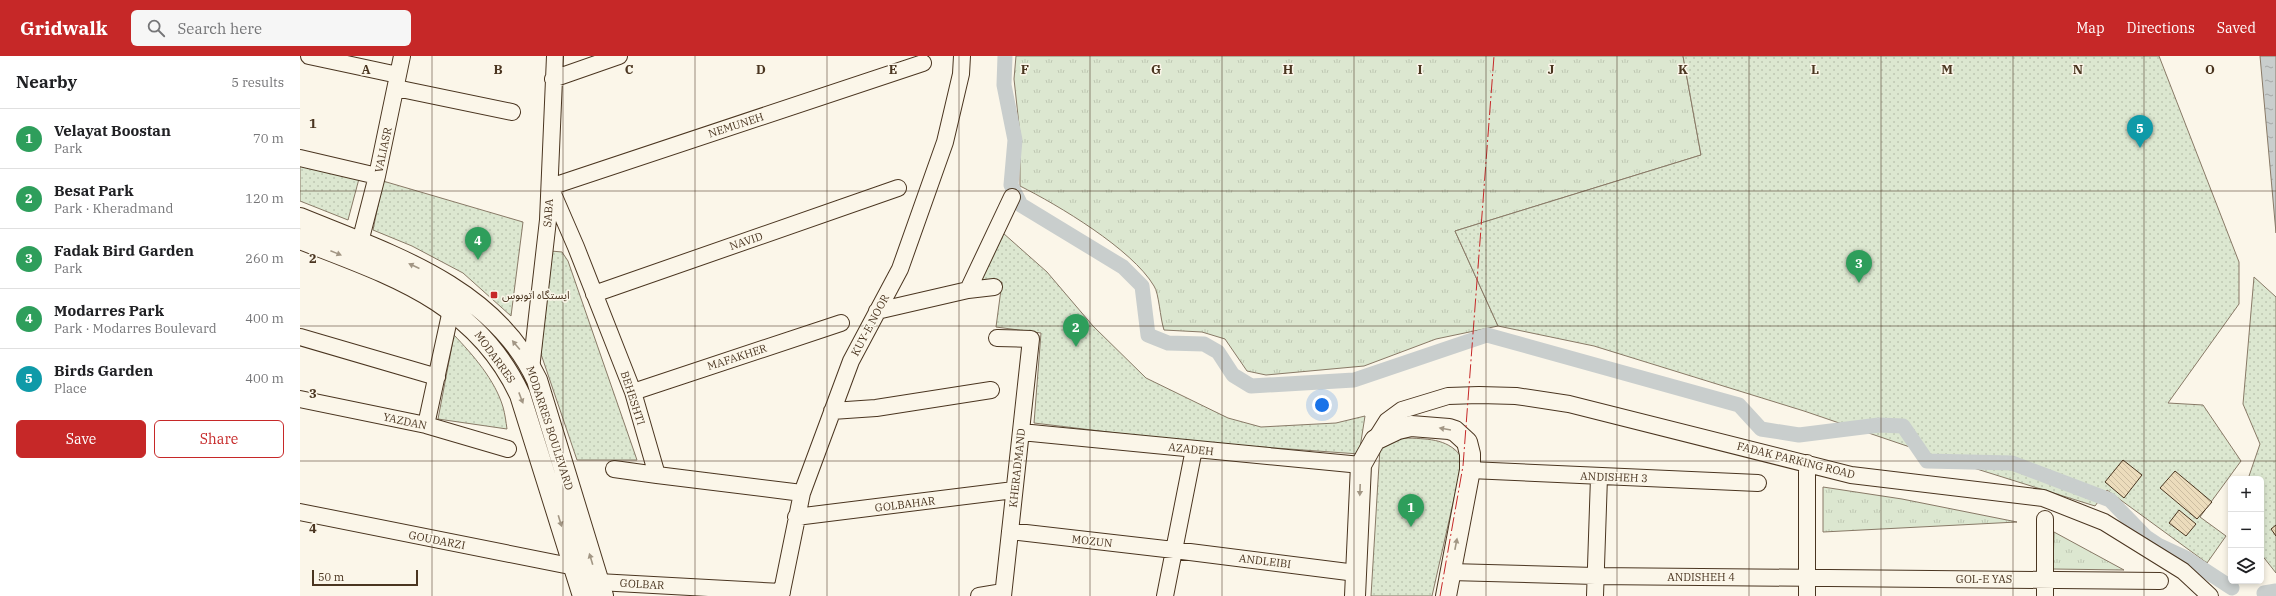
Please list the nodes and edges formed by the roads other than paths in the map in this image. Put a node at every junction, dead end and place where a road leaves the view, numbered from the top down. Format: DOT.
graph roads {
  1 [pos="309,56"];
  2 [pos="402,56"];
  3 [pos="555,56"];
  4 [pos="619,56"];
  5 [pos="962,56"];
  6 [pos="923,63"];
  7 [pos="553,79"];
  8 [pos="397,82"];
  9 [pos="512,112"];
  10 [pos="300,158"];
  11 [pos="377,176"];
  12 [pos="550,187"];
  13 [pos="898,188"];
  14 [pos="1012,197"];
  15 [pos="300,218"];
  16 [pos="300,239"];
  17 [pos="360,242"];
  18 [pos="546,243"];
  19 [pos="576,247"];
  20 [pos="994,287"];
  21 [pos="968,290"];
  22 [pos="594,294"];
  23 [pos="451,310"];
  24 [pos="877,311"];
  25 [pos="841,323"];
  26 [pos="300,338"];
  27 [pos="997,338"];
  28 [pos="531,369"];
  29 [pos="437,377"];
  30 [pos="991,390"];
  31 [pos="633,392"];
  32 [pos="300,399"];
  33 [pos="832,411"];
  34 [pos="426,425"];
  35 [pos="1021,432"];
  36 [pos="1374,440"];
  37 [pos="508,449"];
  38 [pos="1194,449"];
  39 [pos="1807,463"];
  40 [pos="1361,465"];
  41 [pos="614,469"];
  42 [pos="1470,470"];
  43 [pos="556,474"];
  44 [pos="657,475"];
  45 [pos="1599,477"];
  46 [pos="1758,483"];
  47 [pos="1014,490"];
  48 [pos="802,493"];
  49 [pos="300,512"];
  50 [pos="796,517"];
  51 [pos="2045,519"];
  52 [pos="1010,532"];
  53 [pos="1174,550"];
  54 [pos="575,567"];
  55 [pos="1450,572"];
  56 [pos="1356,573"];
  57 [pos="1595,576"];
  58 [pos="1807,578"];
  59 [pos="2045,579"];
  60 [pos="2160,581"];
  61 [pos="600,589"];
  62 [pos="781,594"];
  63 [pos="1003,594"];
  64 [pos="583,596"];
  65 [pos="979,596"];
  66 [pos="1165,596"];
  67 [pos="1355,596"];
  68 [pos="1446,596"];
  69 [pos="1595,596"];
  70 [pos="1807,596"];
  71 [pos="2045,596"];
  72 [pos="2210,596"];
  1 -- 8 [label="street"];
  2 -- 8 [label="street, VALIASR"];
  3 -- 7 [label="street, SABA"];
  4 -- 7 [label="street"];
  5 -- 24 [label="street, KUY-E NOOR"];
  6 -- 12 [label="street, NEMUNEH"];
  7 -- 12 [label="street, SABA"];
  8 -- 9 [label="street"];
  8 -- 11 [label="street, VALIASR"];
  10 -- 11 [label="street"];
  11 -- 17 [label="street, VALIASR"];
  12 -- 18 [label="street, SABA"];
  12 -- 19 [label="street, BEHESHTI"];
  13 -- 22 [label="street, NAVID"];
  14 -- 21 [label="street"];
  15 -- 17 [label="main road, MODARRES BOULEVARD"];
  16 -- 23 [label="main road, MODARRES, one-way"];
  28 -- 17 [label="main road, MODARRES BOULEVARD, one-way"];
  18 -- 19 [label="street"];
  18 -- 28 [label="street, SABA"];
  19 -- 22 [label="street, BEHESHTI"];
  20 -- 21 [label="street"];
  21 -- 24 [label="street"];
  22 -- 31 [label="street, BEHESHTI"];
  23 -- 29 [label="street"];
  23 -- 43 [label="main road, MODARRES, one-way"];
  24 -- 33 [label="street, KUY-E NOOR"];
  25 -- 31 [label="street, MAFAKHER"];
  26 -- 29 [label="street"];
  27 -- 35 [label="street, KHERADMAND"];
  28 -- 43 [label="main road, MODARRES BOULEVARD"];
  29 -- 34 [label="street"];
  30 -- 33 [label="street"];
  31 -- 44 [label="street, BEHESHTI"];
  32 -- 34 [label="street, YAZDAN"];
  33 -- 48 [label="street, KUY-E NOOR"];
  34 -- 37 [label="street, YAZDAN"];
  35 -- 38 [label="street, AZADEH"];
  35 -- 47 [label="street, KHERADMAND"];
  36 -- 39 [label="street, FADAK PARKING ROAD"];
  36 -- 40 [label="main road"];
  42 -- 36 [label="main road, one-way"];
  38 -- 40 [label="street, AZADEH"];
  38 -- 53 [label="street"];
  39 -- 58 [label="street"];
  39 -- 72 [label="street, FADAK PARKING ROAD"];
  40 -- 56 [label="main road, one-way"];
  41 -- 44 [label="street"];
  42 -- 45 [label="street, ANDISHEH 3"];
  55 -- 42 [label="main road, one-way"];
  43 -- 54 [label="main road, MODARRES, one-way"];
  61 -- 43 [label="main road, MODARRES BOULEVARD, one-way"];
  44 -- 48 [label="street"];
  45 -- 46 [label="street, ANDISHEH 3"];
  45 -- 57 [label="street"];
  47 -- 50 [label="street, GOLBAHAR"];
  47 -- 52 [label="street, KHERADMAND"];
  48 -- 50 [label="street, KUY-E NOOR"];
  49 -- 54 [label="street, GOUDARZI"];
  50 -- 62 [label="street, KUY-E NOOR"];
  51 -- 59 [label="street"];
  52 -- 53 [label="street, MOZUN"];
  52 -- 63 [label="street, KHERADMAND"];
  53 -- 56 [label="street, ANDLEIBI"];
  53 -- 66 [label="street"];
  54 -- 64 [label="main road, MODARRES"];
  55 -- 57 [label="street, ANDISHEH 4"];
  55 -- 68 [label="main road"];
  56 -- 67 [label="main road"];
  57 -- 58 [label="street, ANDISHEH 4"];
  57 -- 69 [label="street"];
  58 -- 59 [label="street, GOL-E YAS"];
  58 -- 70 [label="street"];
  59 -- 60 [label="street, GOL-E YAS"];
  59 -- 71 [label="street"];
  61 -- 62 [label="street, GOLBAR"];
  63 -- 65 [label="street"];
}
